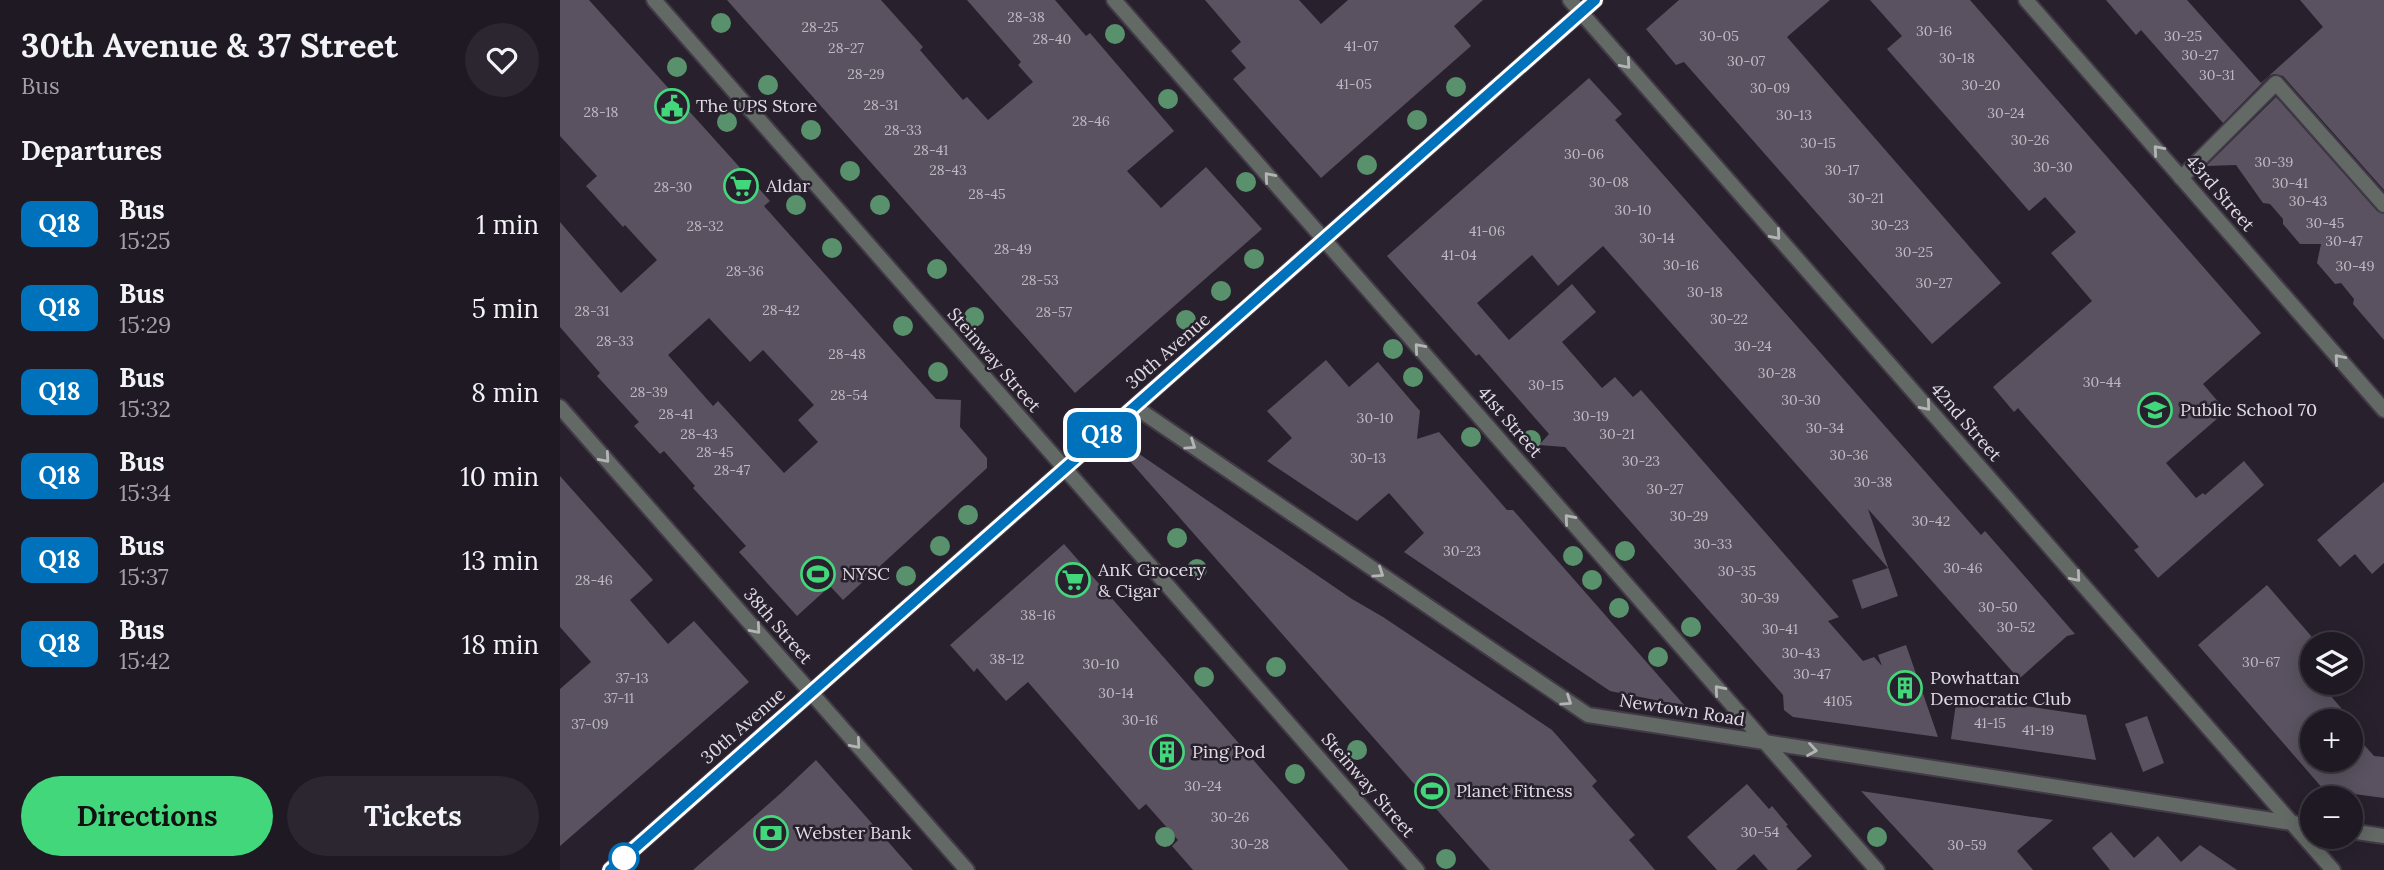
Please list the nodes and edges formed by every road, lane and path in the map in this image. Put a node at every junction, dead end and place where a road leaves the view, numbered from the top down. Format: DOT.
graph roads {
  1 [pos="654,0"];
  2 [pos="1114,0"];
  3 [pos="1570,0"];
  4 [pos="1595,0"];
  5 [pos="2026,0"];
  6 [pos="1581,12"];
  7 [pos="2182,178"];
  8 [pos="2384,205"];
  9 [pos="1324,239"];
  10 [pos="560,407"];
  11 [pos="1135,407"];
  12 [pos="2384,410"];
  13 [pos="1064,469"];
  14 [pos="811,692"];
  15 [pos="1766,743"];
  16 [pos="2292,823"];
  17 [pos="2300,824"];
  18 [pos="2363,833"];
  19 [pos="2384,836"];
  20 [pos="610,870"];
  21 [pos="967,870"];
  22 [pos="1417,870"];
  23 [pos="1877,870"];
  24 [pos="2333,870"];
  1 -- 13 [label="street, Steinway Street"];
  9 -- 2 [label="street, 41st Street, one-way"];
  3 -- 6 [label="street, 42nd Street"];
  4 -- 6 [label="street, 30th Avenue"];
  7 -- 5 [label="street, 43rd Street, one-way"];
  6 -- 9 [label="street, 30th Avenue"];
  6 -- 16 [label="street, 42nd Street, one-way"];
  7 -- 8 [label="street"];
  12 -- 7 [label="street, 43rd Street, one-way"];
  9 -- 11 [label="street, 30th Avenue"];
  15 -- 9 [label="street, 41st Street, one-way"];
  10 -- 14 [label="street, 38th Street, one-way"];
  11 -- 13 [label="street, 30th Avenue"];
  11 -- 15 [label="street, Newtown Road, one-way"];
  13 -- 14 [label="street, 30th Avenue"];
  13 -- 22 [label="street, Steinway Street"];
  14 -- 20 [label="street, 30th Avenue"];
  14 -- 21 [label="street, 38th Street, one-way"];
  15 -- 16 [label="street, Newtown Road, one-way"];
  15 -- 23 [label="street, 41st Street"];
  16 -- 17 [label="street, Newtown Road"];
  16 -- 24 [label="street, 42nd Street"];
  18 -- 19 [label="street"];
}
